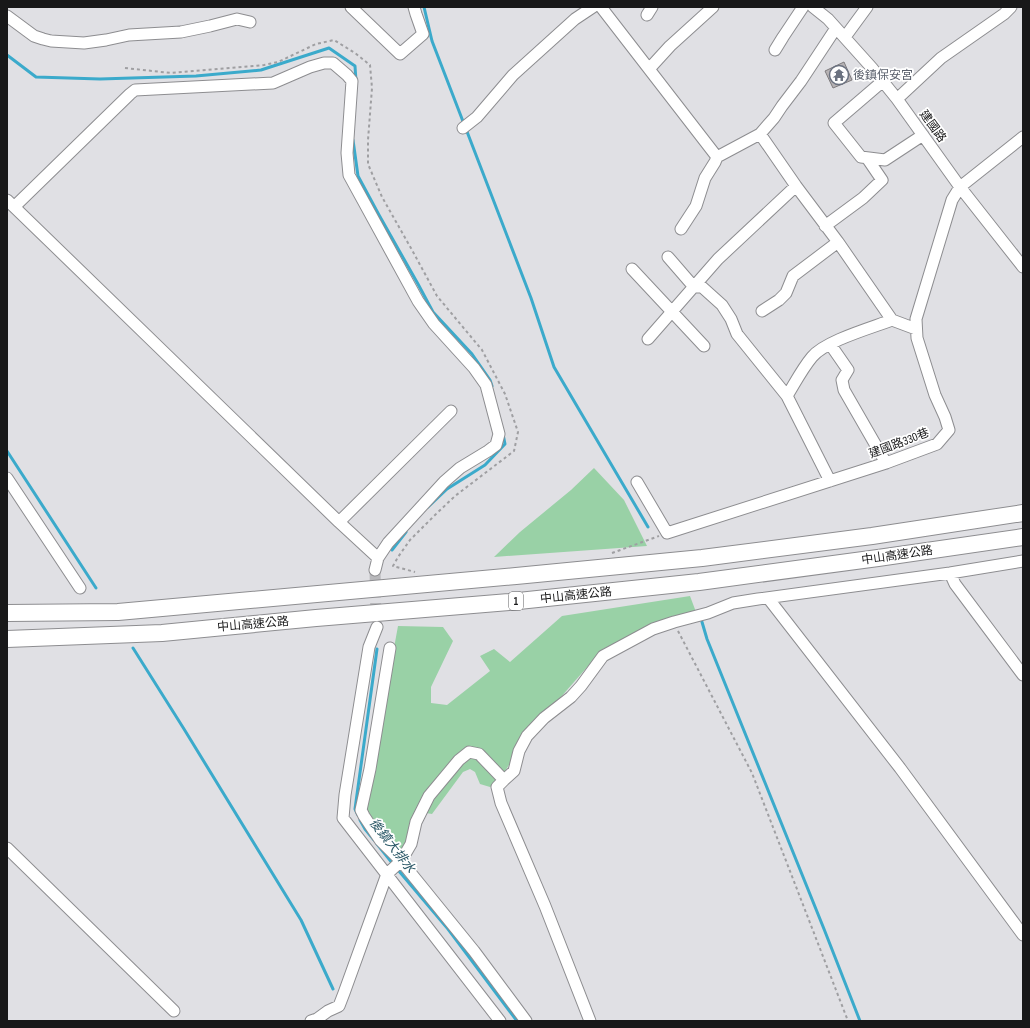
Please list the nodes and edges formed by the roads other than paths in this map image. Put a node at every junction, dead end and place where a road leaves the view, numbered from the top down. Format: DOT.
graph roads {
  1 [pos="351,7"];
  2 [pos="414,7"];
  3 [pos="593,7"];
  4 [pos="601,7"];
  5 [pos="713,7"];
  6 [pos="803,7"];
  7 [pos="813,7"];
  8 [pos="867,7"];
  9 [pos="1011,7"];
  10 [pos="7,16"];
  11 [pos="250,22"];
  12 [pos="836,28"];
  13 [pos="845,37"];
  14 [pos="775,50"];
  15 [pos="649,68"];
  16 [pos="883,81"];
  17 [pos="897,99"];
  18 [pos="466,125"];
  19 [pos="760,134"];
  20 [pos="923,135"];
  21 [pos="1023,137"];
  22 [pos="717,157"];
  23 [pos="867,158"];
  24 [pos="796,186"];
  25 [pos="960,187"];
  26 [pos="11,204"];
  27 [pos="825,226"];
  28 [pos="681,229"];
  29 [pos="838,242"];
  30 [pos="668,256"];
  31 [pos="1023,268"];
  32 [pos="632,269"];
  33 [pos="694,287"];
  34 [pos="672,311"];
  35 [pos="762,312"];
  36 [pos="892,320"];
  37 [pos="916,329"];
  38 [pos="648,339"];
  39 [pos="830,344"];
  40 [pos="704,346"];
  41 [pos="788,396"];
  42 [pos="451,411"];
  43 [pos="886,463"];
  44 [pos="7,478"];
  45 [pos="830,481"];
  46 [pos="637,482"];
  47 [pos="1023,513"];
  48 [pos="339,522"];
  49 [pos="1023,537"];
  50 [pos="378,558"];
  51 [pos="1023,561"];
  52 [pos="375,570"];
  53 [pos="950,573"];
  54 [pos="80,588"];
  55 [pos="768,598"];
  56 [pos="7,613"];
  57 [pos="377,627"];
  58 [pos="7,639"];
  59 [pos="390,648"];
  60 [pos="1023,675"];
  61 [pos="504,780"];
  62 [pos="7,848"];
  63 [pos="394,867"];
  64 [pos="1023,935"];
  65 [pos="174,1011"];
  66 [pos="311,1021"];
  67 [pos="500,1021"];
  68 [pos="526,1021"];
  69 [pos="590,1021"];
  1 -- 2 [label="street"];
  3 -- 18 [label="street"];
  4 -- 15 [label="street"];
  5 -- 15 [label="street"];
  6 -- 14 [label="street"];
  7 -- 12 [label="street, 建國路"];
  8 -- 13 [label="street"];
  9 -- 17 [label="street"];
  10 -- 11 [label="street"];
  12 -- 13 [label="street, 建國路"];
  12 -- 19 [label="street"];
  13 -- 16 [label="street, 建國路"];
  15 -- 22 [label="street"];
  16 -- 17 [label="street, 建國路"];
  16 -- 23 [label="street"];
  17 -- 20 [label="street, 建國路"];
  19 -- 22 [label="street"];
  19 -- 24 [label="street"];
  20 -- 23 [label="street"];
  20 -- 25 [label="street, 建國路"];
  21 -- 25 [label="street"];
  22 -- 28 [label="street"];
  23 -- 27 [label="street"];
  24 -- 27 [label="street"];
  24 -- 33 [label="street"];
  25 -- 31 [label="street, 建國路"];
  25 -- 37 [label="street, 建國路330巷"];
  26 -- 48 [label="street"];
  26 -- 50 [label="street"];
  27 -- 29 [label="street"];
  29 -- 35 [label="street"];
  29 -- 36 [label="street"];
  30 -- 33 [label="street"];
  32 -- 34 [label="street"];
  33 -- 34 [label="street"];
  33 -- 41 [label="street"];
  34 -- 38 [label="street"];
  34 -- 40 [label="street"];
  36 -- 37 [label="street"];
  36 -- 39 [label="street"];
  37 -- 43 [label="street, 建國路330巷"];
  39 -- 41 [label="street"];
  39 -- 43 [label="street"];
  41 -- 45 [label="street"];
  42 -- 48 [label="street"];
  43 -- 45 [label="street, 建國路330巷"];
  44 -- 54 [label="street"];
  45 -- 46 [label="street, 建國路330巷"];
  47 -- 56 [label="highway, 中山高速公路 / 1"];
  48 -- 50 [label="street"];
  49 -- 58 [label="highway, 中山高速公路 / 1"];
  50 -- 52 [label="street"];
  51 -- 53 [label="street"];
  53 -- 55 [label="street"];
  53 -- 60 [label="street"];
  55 -- 61 [label="street"];
  55 -- 64 [label="street"];
  57 -- 63 [label="street"];
  59 -- 63 [label="street"];
  61 -- 63 [label="street"];
  61 -- 69 [label="street"];
  62 -- 65 [label="street"];
  63 -- 66 [label="street"];
  63 -- 67 [label="street"];
  63 -- 68 [label="street"];
}
